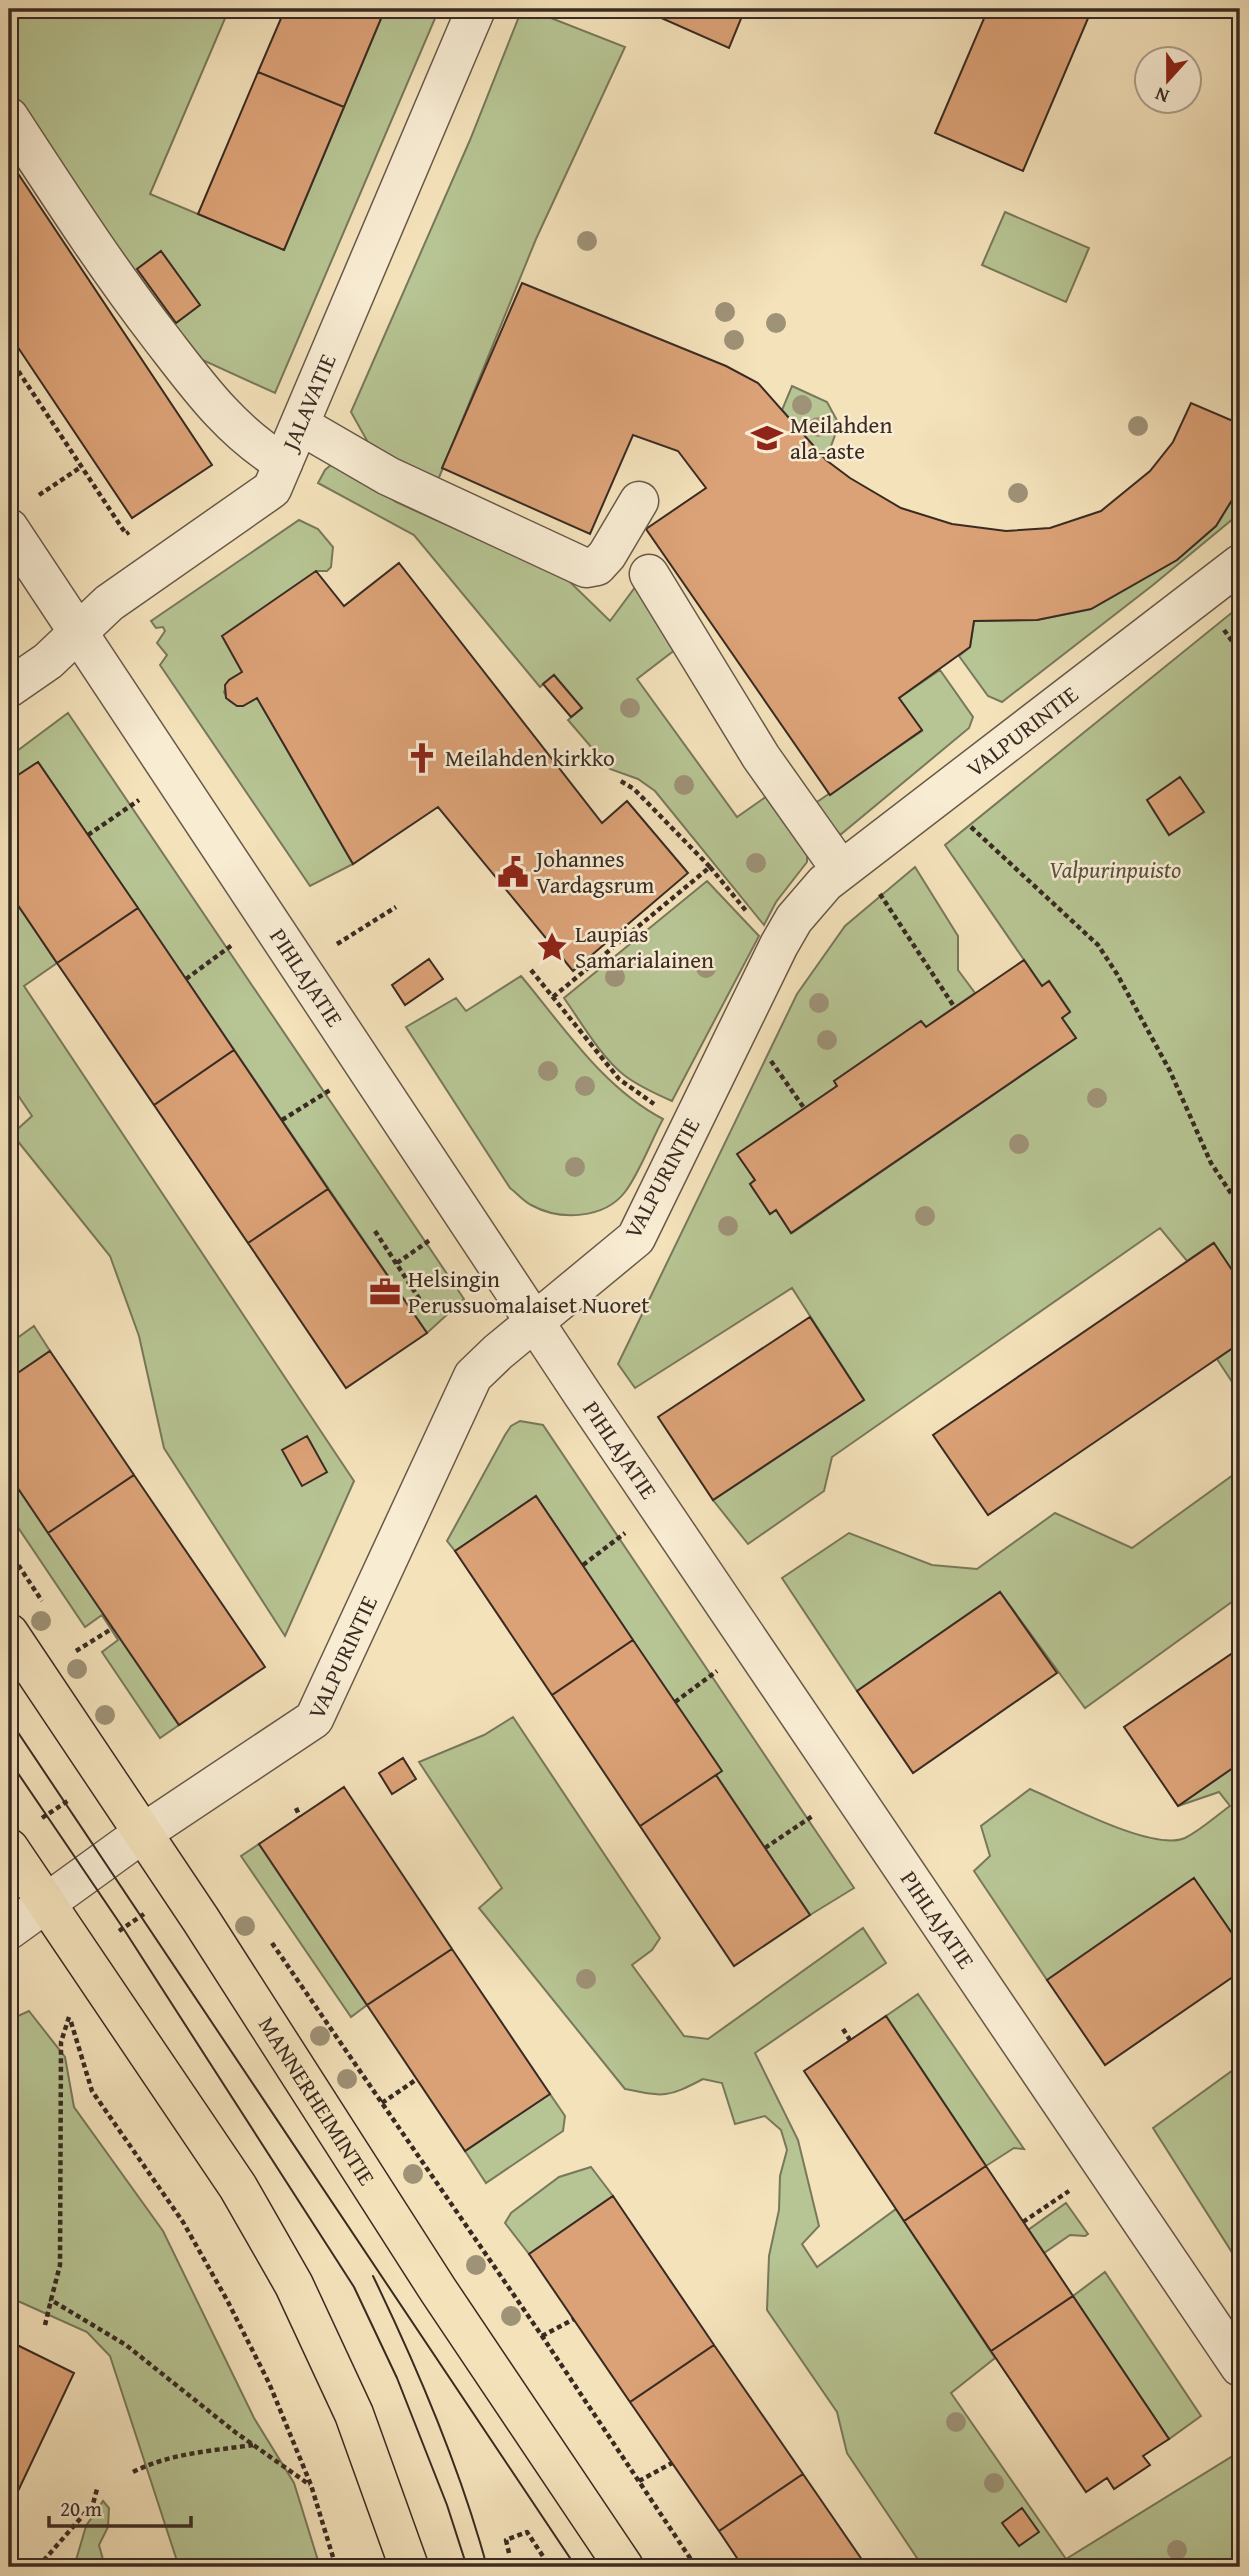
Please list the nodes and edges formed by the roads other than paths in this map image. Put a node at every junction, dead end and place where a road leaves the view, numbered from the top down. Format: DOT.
graph roads {
  1 [pos="476,9"];
  2 [pos="9,117"];
  3 [pos="300,425"];
  4 [pos="284,463"];
  5 [pos="639,501"];
  6 [pos="9,528"];
  7 [pos="1240,564"];
  8 [pos="649,574"];
  9 [pos="78,632"];
  10 [pos="9,688"];
  11 [pos="841,870"];
  12 [pos="536,1323"];
  13 [pos="9,1633"];
  14 [pos="143,1833"];
  15 [pos="9,1848"];
  16 [pos="46,1902"];
  17 [pos="9,1930"];
  18 [pos="1240,2367"];
  19 [pos="409,2567"];
  20 [pos="624,2567"];
  1 -- 3 [label="street, JALAVATIE"];
  2 -- 4 [label="street"];
  3 -- 4 [label="street, JALAVATIE"];
  3 -- 5 [label="street"];
  4 -- 9 [label="street, JALAVATIE"];
  6 -- 9 [label="street, PIHLAJATIE"];
  7 -- 11 [label="street, VALPURINTIE"];
  8 -- 11 [label="street"];
  9 -- 10 [label="street, JALAVATIE"];
  9 -- 12 [label="street, PIHLAJATIE"];
  11 -- 12 [label="street, VALPURINTIE"];
  12 -- 14 [label="street, VALPURINTIE"];
  12 -- 18 [label="street, PIHLAJATIE"];
  13 -- 14 [label="main road, MANNERHEIMINTIE"];
  14 -- 16 [label="street, VALPURINTIE"];
  14 -- 20 [label="main road, MANNERHEIMINTIE"];
  15 -- 16 [label="main road"];
  16 -- 17 [label="street, VALPURINTIE"];
  16 -- 19 [label="main road"];
}
